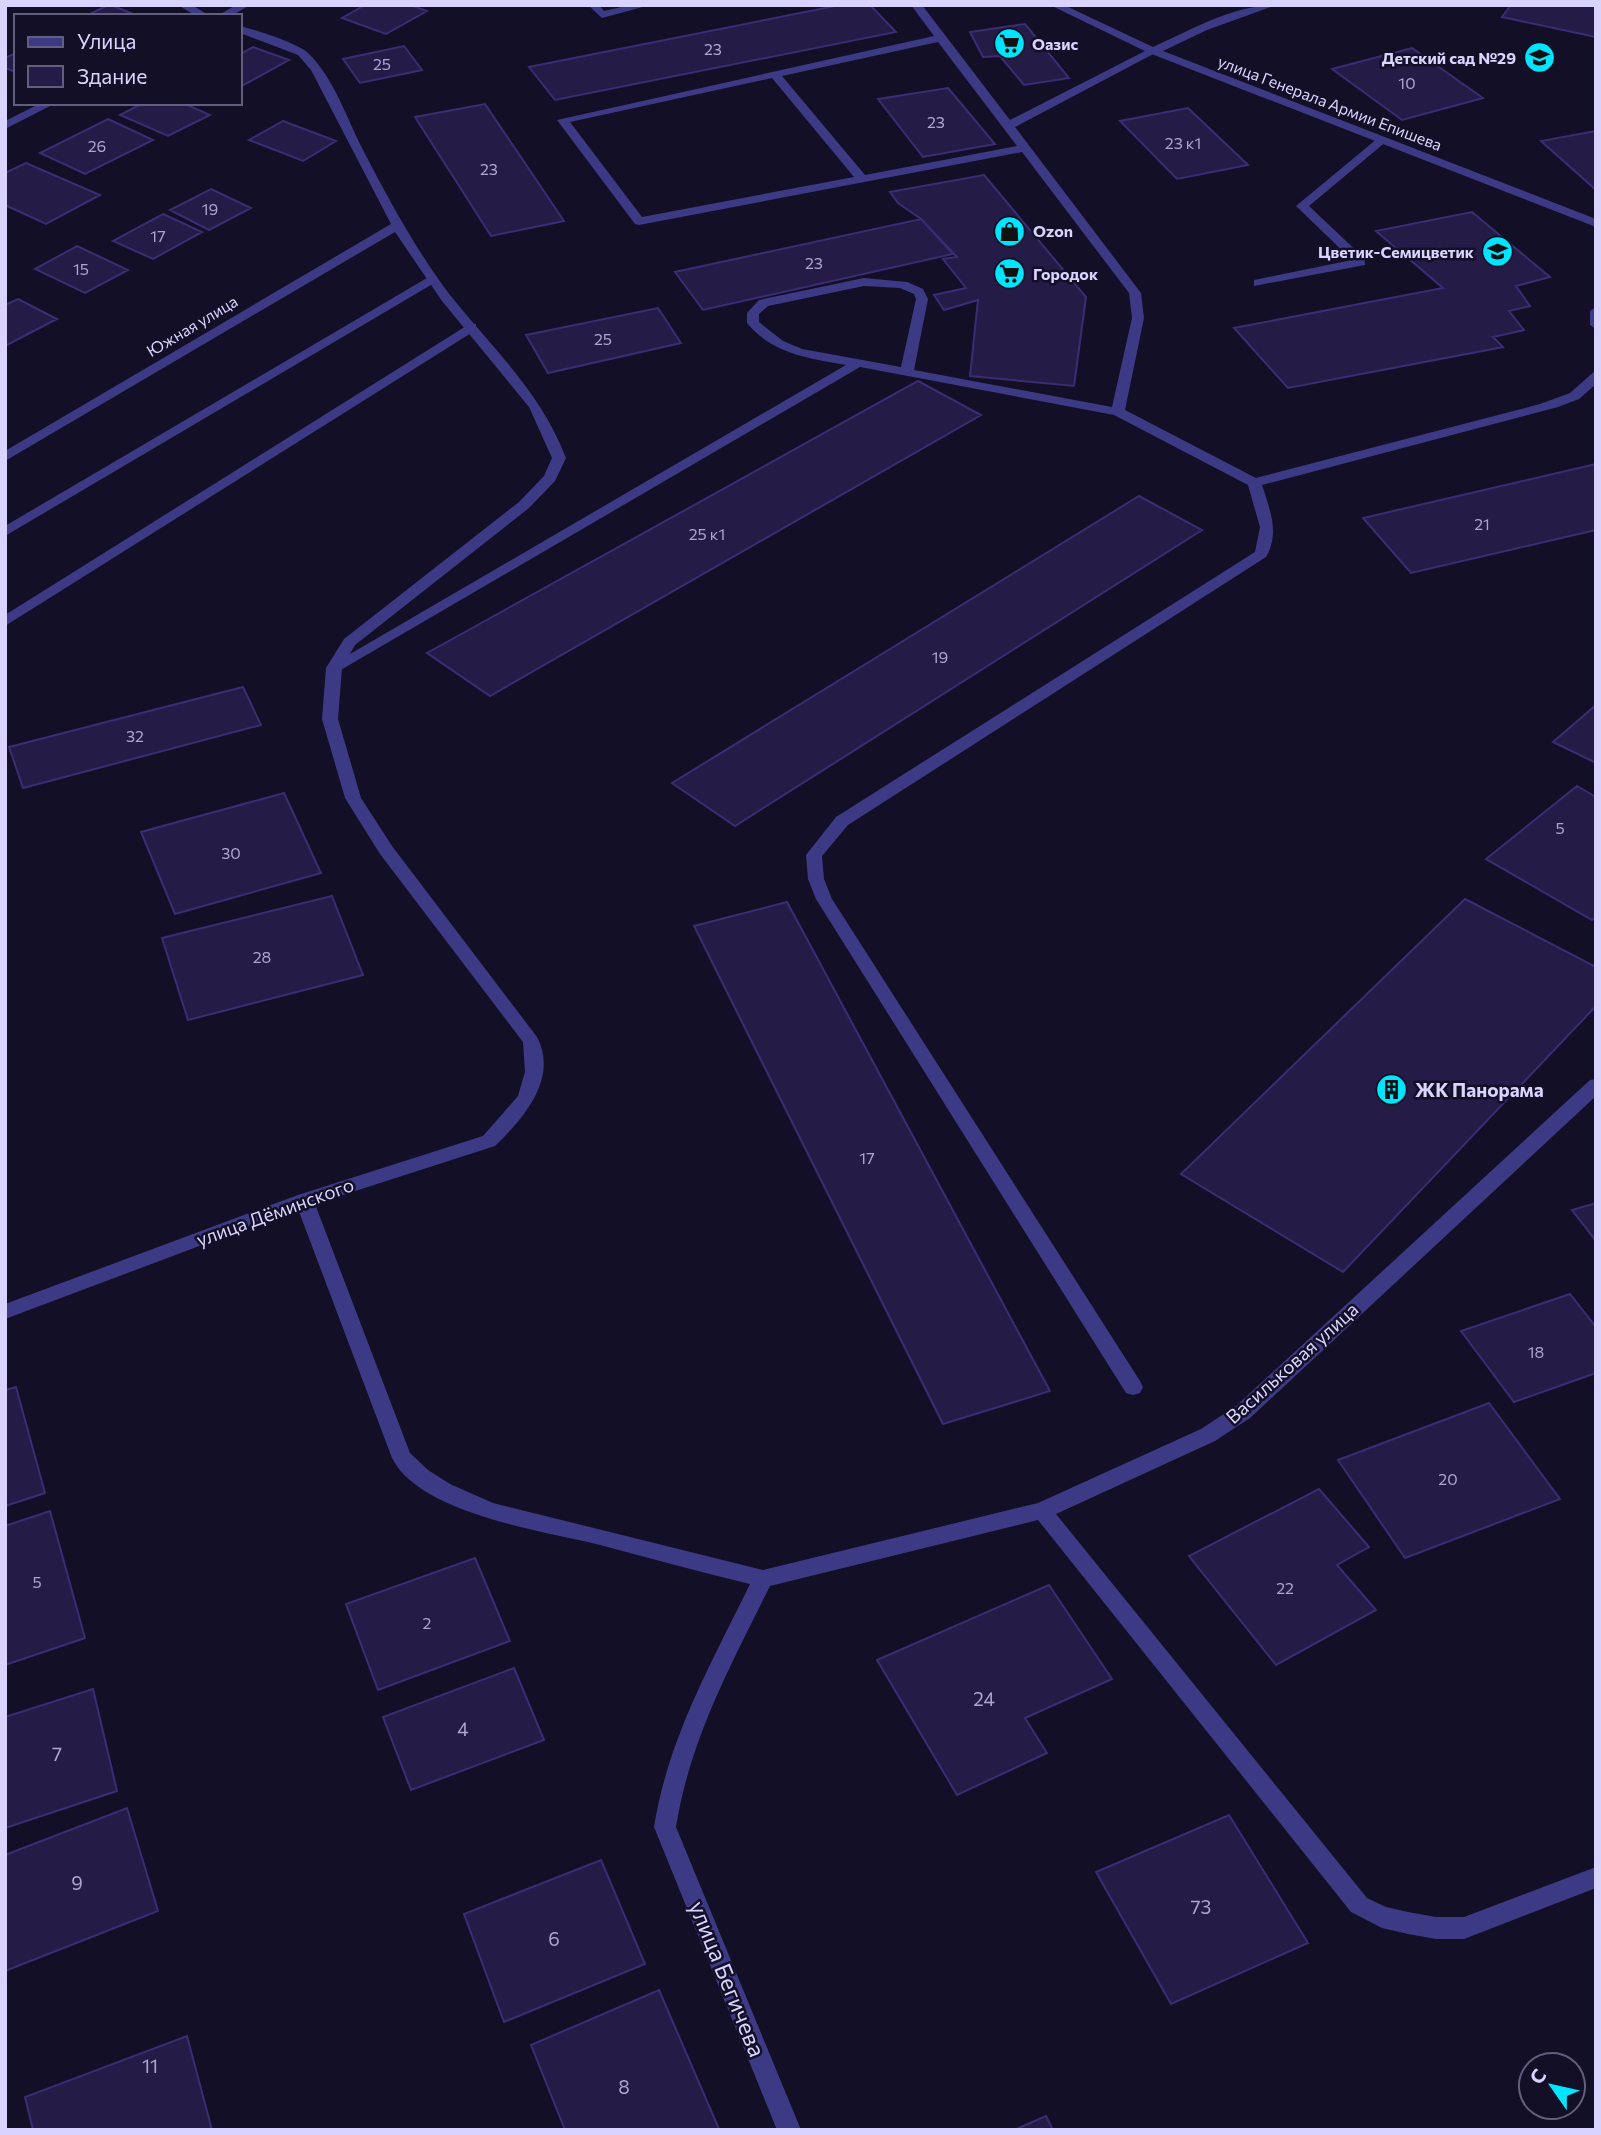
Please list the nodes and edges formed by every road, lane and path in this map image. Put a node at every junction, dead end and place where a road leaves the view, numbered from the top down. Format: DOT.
graph roads {
  1 [pos="183,5"];
  2 [pos="245,5"];
  3 [pos="593,5"];
  4 [pos="645,5"];
  5 [pos="916,5"];
  6 [pos="1055,5"];
  7 [pos="1270,5"];
  8 [pos="201,14"];
  9 [pos="226,14"];
  10 [pos="242,30"];
  11 [pos="940,38"];
  12 [pos="1153,51"];
  13 [pos="775,74"];
  14 [pos="46,105"];
  15 [pos="5,127"];
  16 [pos="1008,127"];
  17 [pos="1382,140"];
  18 [pos="1025,148"];
  19 [pos="862,179"];
  20 [pos="1596,223"];
  21 [pos="396,226"];
  22 [pos="432,279"];
  23 [pos="1258,283"];
  24 [pos="1596,312"];
  25 [pos="1596,325"];
  26 [pos="471,327"];
  27 [pos="860,362"];
  28 [pos="906,374"];
  29 [pos="1596,374"];
  30 [pos="1118,412"];
  31 [pos="5,457"];
  32 [pos="1254,483"];
  33 [pos="5,531"];
  34 [pos="5,622"];
  35 [pos="334,668"];
  36 [pos="1596,1084"];
  37 [pos="304,1200"];
  38 [pos="5,1312"];
  39 [pos="1133,1387"];
  40 [pos="1042,1511"];
  41 [pos="763,1579"];
  42 [pos="1596,1877"];
  43 [pos="789,2130"];
  1 -- 8 [label="street"];
  2 -- 9 [label="street"];
  3 -- 4 [label="street"];
  5 -- 11 [label="street"];
  6 -- 12 [label="street, улица Генерала Армии Епишева"];
  7 -- 12 [label="street"];
  10 -- 21 [label="street"];
  11 -- 13 [label="street"];
  11 -- 16 [label="street"];
  12 -- 16 [label="street"];
  12 -- 17 [label="street, улица Генерала Армии Епишева"];
  13 -- 19 [label="street"];
  13 -- 19 [label="street"];
  14 -- 15 [label="street"];
  16 -- 18 [label="street"];
  17 -- 20 [label="street, улица Генерала Армии Епишева"];
  17 -- 23 [label="street"];
  18 -- 19 [label="street"];
  18 -- 30 [label="street"];
  21 -- 22 [label="street"];
  21 -- 31 [label="street, Южная улица"];
  22 -- 26 [label="street"];
  22 -- 33 [label="street"];
  24 -- 25 [label="street"];
  26 -- 34 [label="street"];
  26 -- 35 [label="street"];
  27 -- 28 [label="street"];
  27 -- 28 [label="street"];
  27 -- 35 [label="street"];
  28 -- 30 [label="street"];
  29 -- 32 [label="street"];
  30 -- 32 [label="street"];
  32 -- 39 [label="street"];
  35 -- 37 [label="street, улица Дёминского"];
  36 -- 40 [label="street, Васильковая улица"];
  37 -- 38 [label="street, улица Дёминского"];
  37 -- 41 [label="street"];
  40 -- 41 [label="street, Васильковая улица"];
  40 -- 42 [label="street"];
  41 -- 43 [label="street, улица Бегичева"];
}
